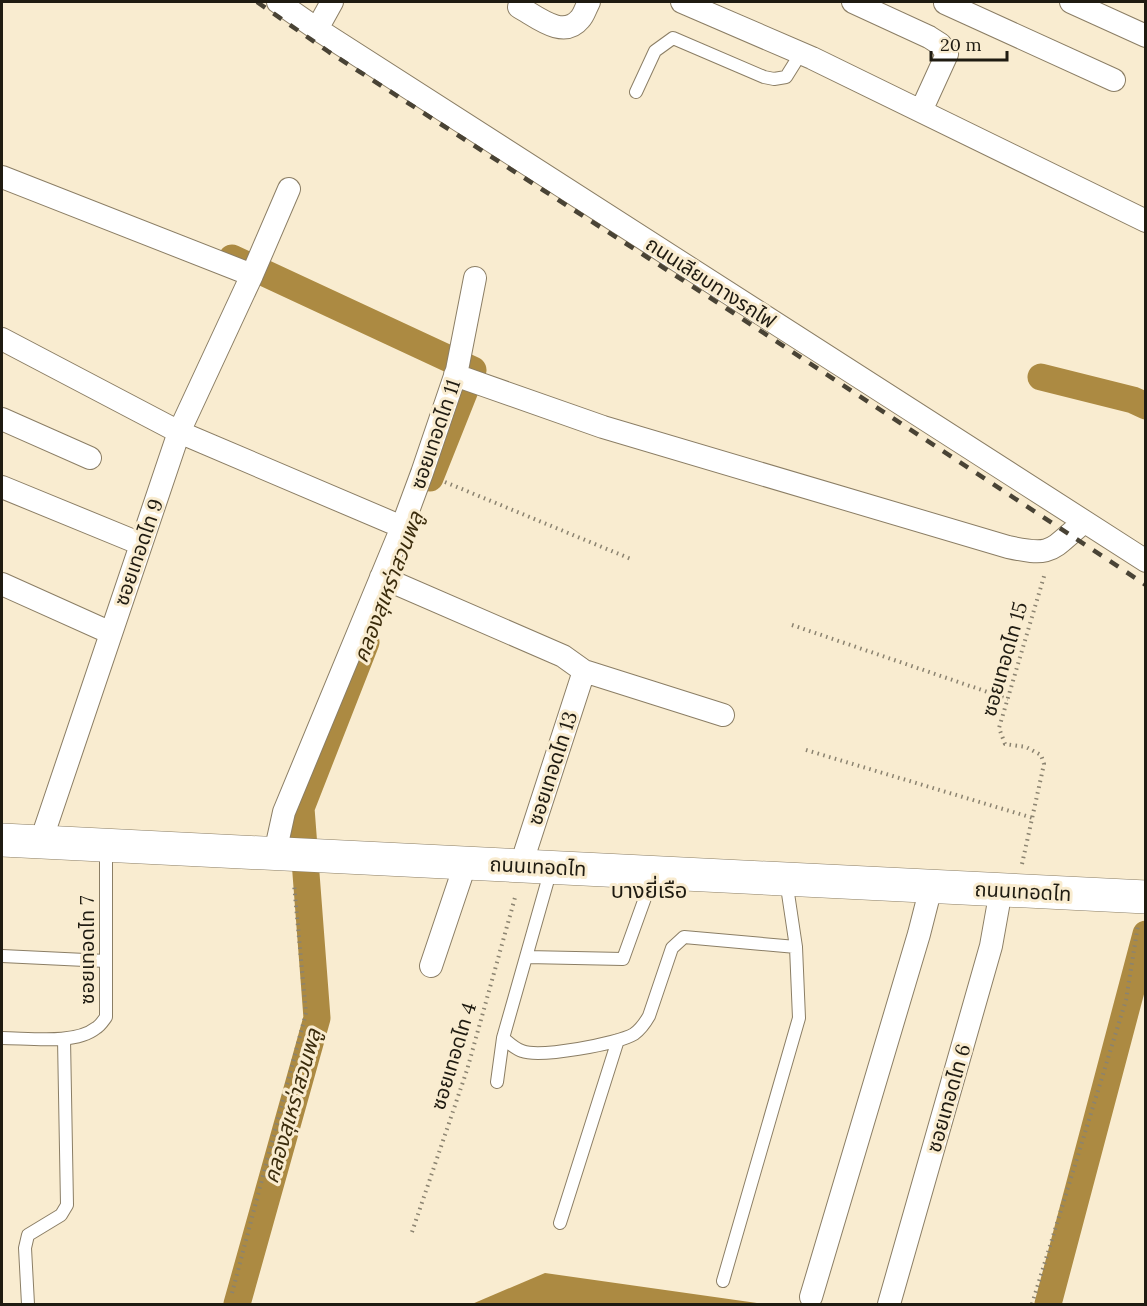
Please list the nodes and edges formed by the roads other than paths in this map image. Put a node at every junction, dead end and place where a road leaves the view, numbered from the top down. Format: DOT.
graph roads {
  1 [pos="278,2"];
  2 [pos="332,2"];
  3 [pos="589,2"];
  4 [pos="682,2"];
  5 [pos="853,2"];
  6 [pos="945,2"];
  7 [pos="1071,2"];
  8 [pos="519,7"];
  9 [pos="879,7"];
  10 [pos="317,29"];
  11 [pos="1146,36"];
  12 [pos="929,38"];
  13 [pos="801,52"];
  14 [pos="1114,80"];
  15 [pos="636,92"];
  16 [pos="921,111"];
  17 [pos="2,177"];
  18 [pos="289,189"];
  19 [pos="1146,221"];
  20 [pos="254,270"];
  21 [pos="475,278"];
  22 [pos="2,339"];
  23 [pos="457,367"];
  24 [pos="2,419"];
  25 [pos="179,432"];
  26 [pos="90,458"];
  27 [pos="2,487"];
  28 [pos="1084,522"];
  29 [pos="402,527"];
  30 [pos="141,544"];
  31 [pos="1146,561"];
  32 [pos="381,577"];
  33 [pos="2,584"];
  34 [pos="111,633"];
  35 [pos="584,671"];
  36 [pos="723,715"];
  37 [pos="2,840"];
  38 [pos="41,841"];
  39 [pos="106,844"];
  40 [pos="295,859"];
  41 [pos="466,862"];
  42 [pos="654,872"];
  43 [pos="530,873"];
  44 [pos="786,879"];
  45 [pos="931,886"];
  46 [pos="1008,890"];
  47 [pos="1142,909"];
  48 [pos="796,947"];
  49 [pos="2,956"];
  50 [pos="527,957"];
  51 [pos="106,961"];
  52 [pos="431,966"];
  53 [pos="2,1038"];
  54 [pos="503,1038"];
  55 [pos="64,1039"];
  56 [pos="618,1040"];
  57 [pos="497,1082"];
  58 [pos="561,1223"];
  59 [pos="723,1281"];
  60 [pos="811,1298"];
  61 [pos="28,1305"];
  62 [pos="889,1305"];
  1 -- 10 [label="street, ถนนเลียบทางรถไฟ"];
  2 -- 10 [label="street"];
  3 -- 8 [label="street"];
  4 -- 13 [label="street"];
  5 -- 9 [label="street"];
  6 -- 12 [label="street"];
  6 -- 14 [label="street"];
  7 -- 11 [label="street"];
  9 -- 12 [label="street"];
  10 -- 28 [label="street, ถนนเลียบทางรถไฟ"];
  12 -- 16 [label="street"];
  13 -- 15 [label="lane"];
  13 -- 16 [label="street"];
  16 -- 19 [label="street"];
  17 -- 20 [label="street"];
  18 -- 20 [label="street, ซอยเทอดไท 9"];
  20 -- 25 [label="street, ซอยเทอดไท 9"];
  21 -- 23 [label="street, ซอยเทอดไท 11"];
  22 -- 25 [label="street"];
  23 -- 28 [label="street"];
  23 -- 29 [label="street, ซอยเทอดไท 11"];
  24 -- 26 [label="street"];
  25 -- 29 [label="street"];
  25 -- 30 [label="street, ซอยเทอดไท 9"];
  27 -- 30 [label="street"];
  28 -- 31 [label="street, ถนนเลียบทางรถไฟ"];
  29 -- 32 [label="street, ซอยเทอดไท 11"];
  30 -- 34 [label="street, ซอยเทอดไท 9"];
  32 -- 35 [label="street"];
  32 -- 40 [label="street, ซอยเทอดไท 11"];
  33 -- 34 [label="street"];
  34 -- 38 [label="street, ซอยเทอดไท 9"];
  35 -- 36 [label="street"];
  35 -- 43 [label="street, ซอยเทอดไท 13"];
  37 -- 38 [label="main road, ถนนเทอดไท"];
  38 -- 39 [label="main road, ถนนเทอดไท"];
  39 -- 40 [label="main road, ถนนเทอดไท"];
  39 -- 51 [label="lane, ซอยเทอดไท 7"];
  40 -- 41 [label="main road, ถนนเทอดไท"];
  41 -- 43 [label="main road, ถนนเทอดไท"];
  41 -- 52 [label="street"];
  42 -- 43 [label="main road, ถนนเทอดไท"];
  42 -- 44 [label="main road, ถนนเทอดไท"];
  42 -- 50 [label="lane"];
  43 -- 50 [label="lane"];
  44 -- 45 [label="main road, ถนนเทอดไท"];
  44 -- 48 [label="lane"];
  45 -- 46 [label="main road, ถนนเทอดไท"];
  45 -- 60 [label="street"];
  46 -- 47 [label="main road, ถนนเทอดไท"];
  46 -- 62 [label="street, ซอยเทอดไท 6"];
  48 -- 56 [label="lane"];
  48 -- 59 [label="lane"];
  49 -- 51 [label="lane"];
  50 -- 54 [label="lane"];
  51 -- 55 [label="lane, ซอยเทอดไท 7"];
  53 -- 55 [label="lane, ซอยเทอดไท 7"];
  54 -- 56 [label="lane"];
  54 -- 57 [label="lane"];
  55 -- 61 [label="lane"];
  56 -- 58 [label="lane"];
}
